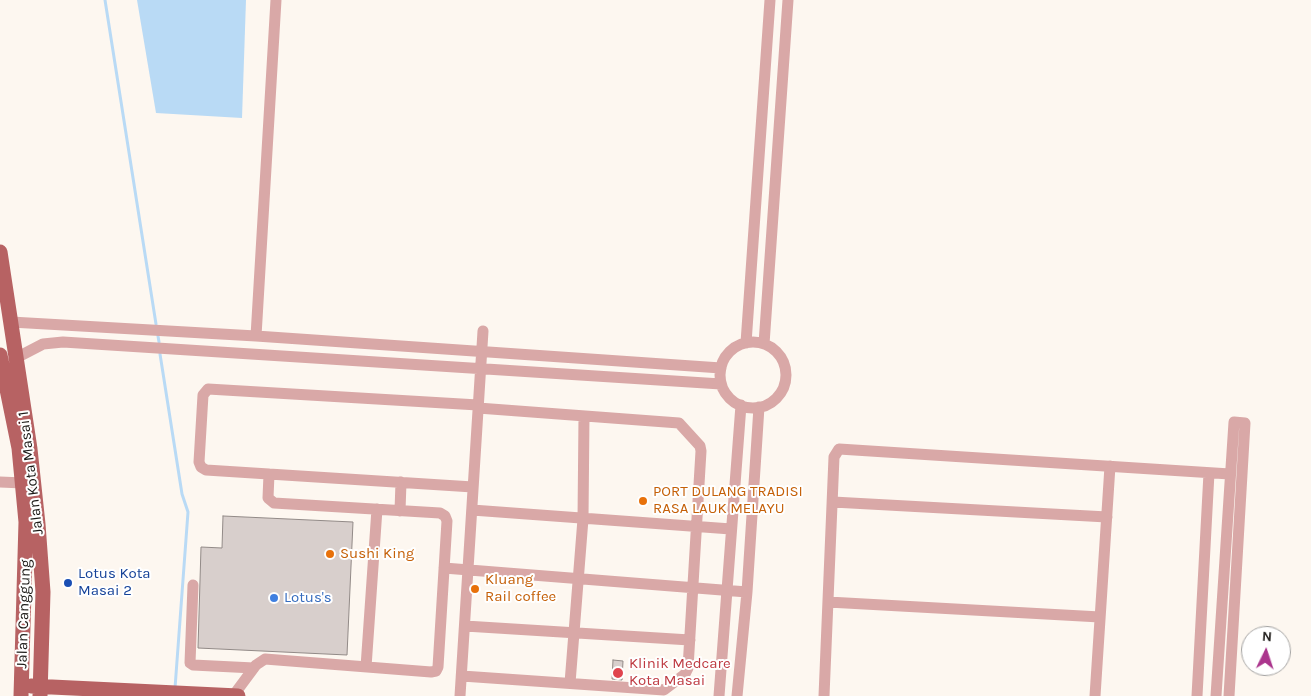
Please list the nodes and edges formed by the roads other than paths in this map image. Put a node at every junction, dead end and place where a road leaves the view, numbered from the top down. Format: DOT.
graph roads {
  1 [pos="276,0"];
  2 [pos="770,0"];
  3 [pos="788,0"];
  4 [pos="0,252"];
  5 [pos="11,322"];
  6 [pos="483,331"];
  7 [pos="256,336"];
  8 [pos="746,343"];
  9 [pos="764,344"];
  10 [pos="482,351"];
  11 [pos="0,355"];
  12 [pos="16,358"];
  13 [pos="481,368"];
  14 [pos="721,368"];
  15 [pos="721,384"];
  16 [pos="741,405"];
  17 [pos="478,406"];
  18 [pos="759,407"];
  19 [pos="584,416"];
  20 [pos="1110,466"];
  21 [pos="1209,473"];
  22 [pos="269,474"];
  23 [pos="1230,474"];
  24 [pos="0,482"];
  25 [pos="402,482"];
  26 [pos="23,483"];
  27 [pos="474,486"];
  28 [pos="833,502"];
  29 [pos="377,509"];
  30 [pos="472,510"];
  31 [pos="400,511"];
  32 [pos="1107,517"];
  33 [pos="583,519"];
  34 [pos="696,527"];
  35 [pos="730,529"];
  36 [pos="444,568"];
  37 [pos="469,571"];
  38 [pos="579,579"];
  39 [pos="193,586"];
  40 [pos="692,588"];
  41 [pos="726,590"];
  42 [pos="747,592"];
  43 [pos="828,602"];
  44 [pos="1100,617"];
  45 [pos="1201,625"];
  46 [pos="465,626"];
  47 [pos="1220,626"];
  48 [pos="1233,627"];
  49 [pos="574,633"];
  50 [pos="43,635"];
  51 [pos="690,640"];
  52 [pos="366,667"];
  53 [pos="254,668"];
  54 [pos="462,676"];
  55 [pos="570,683"];
  56 [pos="85,688"];
  57 [pos="22,691"];
  58 [pos="41,691"];
  59 [pos="233,696"];
  60 [pos="238,696"];
  61 [pos="460,696"];
  62 [pos="719,696"];
  63 [pos="737,696"];
  64 [pos="824,696"];
  65 [pos="1095,696"];
  66 [pos="1197,696"];
  67 [pos="1216,696"];
  68 [pos="1229,696"];
  1 -- 7 [label="street"];
  2 -- 8 [label="street"];
  3 -- 9 [label="street"];
  4 -- 5 [label="main road, Jalan Kota Masai 1"];
  5 -- 7 [label="street"];
  5 -- 12 [label="main road, Jalan Kota Masai 1"];
  6 -- 10 [label="street"];
  7 -- 10 [label="street"];
  8 -- 9 [label="street"];
  8 -- 14 [label="street"];
  9 -- 18 [label="street"];
  10 -- 13 [label="street"];
  10 -- 14 [label="street"];
  11 -- 26 [label="main road, Jalan Canggung"];
  12 -- 13 [label="street"];
  12 -- 50 [label="main road, Jalan Kota Masai 1"];
  13 -- 15 [label="street"];
  13 -- 17 [label="street"];
  14 -- 15 [label="street"];
  15 -- 16 [label="street"];
  16 -- 18 [label="street"];
  16 -- 35 [label="street"];
  17 -- 19 [label="street"];
  17 -- 22 [label="street"];
  17 -- 27 [label="street"];
  18 -- 42 [label="street"];
  19 -- 33 [label="street"];
  19 -- 34 [label="street"];
  20 -- 21 [label="street"];
  20 -- 28 [label="street"];
  20 -- 32 [label="street"];
  21 -- 23 [label="street"];
  21 -- 45 [label="street"];
  22 -- 25 [label="street"];
  22 -- 29 [label="street"];
  23 -- 47 [label="street"];
  23 -- 48 [label="street"];
  24 -- 26 [label="street"];
  25 -- 27 [label="street"];
  25 -- 31 [label="street"];
  26 -- 57 [label="main road, Jalan Canggung"];
  27 -- 30 [label="street"];
  28 -- 32 [label="street"];
  28 -- 43 [label="street"];
  29 -- 31 [label="street"];
  29 -- 52 [label="street"];
  30 -- 33 [label="street"];
  30 -- 37 [label="street"];
  31 -- 36 [label="street"];
  32 -- 44 [label="street"];
  33 -- 34 [label="street"];
  33 -- 38 [label="street"];
  34 -- 35 [label="street"];
  34 -- 40 [label="street"];
  35 -- 41 [label="street"];
  36 -- 37 [label="street"];
  36 -- 52 [label="street"];
  37 -- 38 [label="street"];
  37 -- 46 [label="street"];
  38 -- 40 [label="street"];
  38 -- 49 [label="street"];
  39 -- 53 [label="street"];
  40 -- 41 [label="street"];
  40 -- 51 [label="street"];
  41 -- 42 [label="street"];
  41 -- 62 [label="street"];
  42 -- 63 [label="street"];
  43 -- 44 [label="street"];
  43 -- 64 [label="street"];
  44 -- 65 [label="street"];
  45 -- 47 [label="street"];
  45 -- 66 [label="street"];
  46 -- 49 [label="street"];
  46 -- 54 [label="street"];
  47 -- 48 [label="street"];
  47 -- 67 [label="street"];
  48 -- 68 [label="street"];
  49 -- 51 [label="street"];
  49 -- 55 [label="street"];
  50 -- 56 [label="main road"];
  50 -- 58 [label="main road, Jalan Kota Masai 1"];
  51 -- 55 [label="street"];
  52 -- 53 [label="street"];
  53 -- 59 [label="street"];
  54 -- 55 [label="street"];
  54 -- 61 [label="street"];
  56 -- 58 [label="main road"];
  56 -- 59 [label="main road"];
  57 -- 58 [label="main road"];
  59 -- 60 [label="main road"];
}
